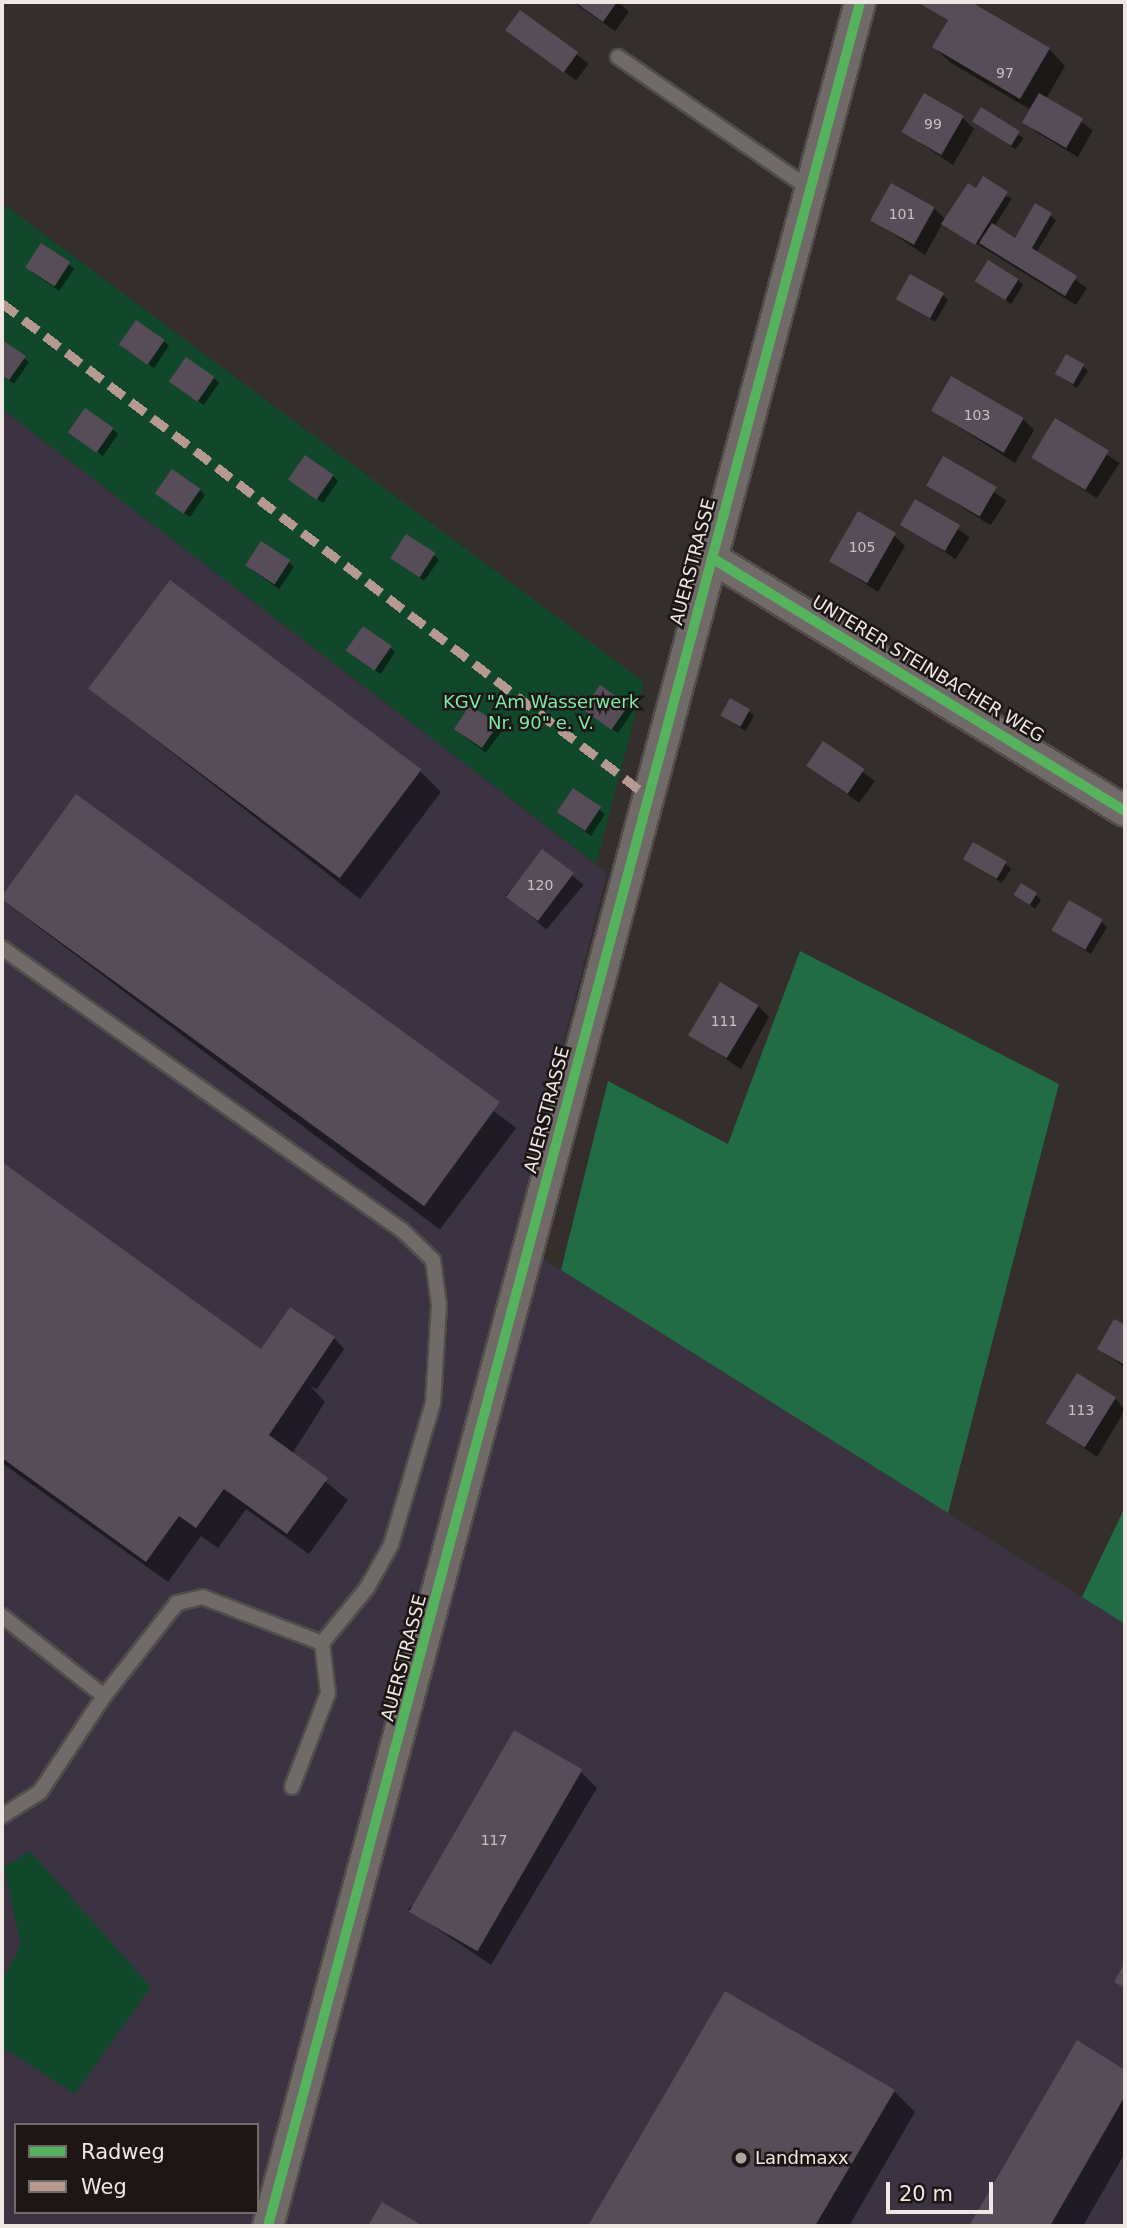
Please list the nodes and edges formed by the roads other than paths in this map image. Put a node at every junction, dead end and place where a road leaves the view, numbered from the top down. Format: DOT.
graph roads {
  1 [pos="860,2"];
  2 [pos="618,57"];
  3 [pos="810,189"];
  4 [pos="712,558"];
  5 [pos="1125,811"];
  6 [pos="2,948"];
  7 [pos="2,1616"];
  8 [pos="321,1643"];
  9 [pos="104,1696"];
  10 [pos="292,1787"];
  11 [pos="2,1816"];
  12 [pos="268,2226"];
  1 -- 3 [label="street, AUERSTRASSE"];
  2 -- 3 [label="lane"];
  3 -- 4 [label="street, AUERSTRASSE"];
  4 -- 5 [label="street, UNTERER STEINBACHER WEG"];
  4 -- 12 [label="street, AUERSTRASSE"];
  6 -- 8 [label="lane"];
  7 -- 9 [label="lane"];
  8 -- 9 [label="lane"];
  8 -- 10 [label="lane"];
  9 -- 11 [label="lane"];
}
